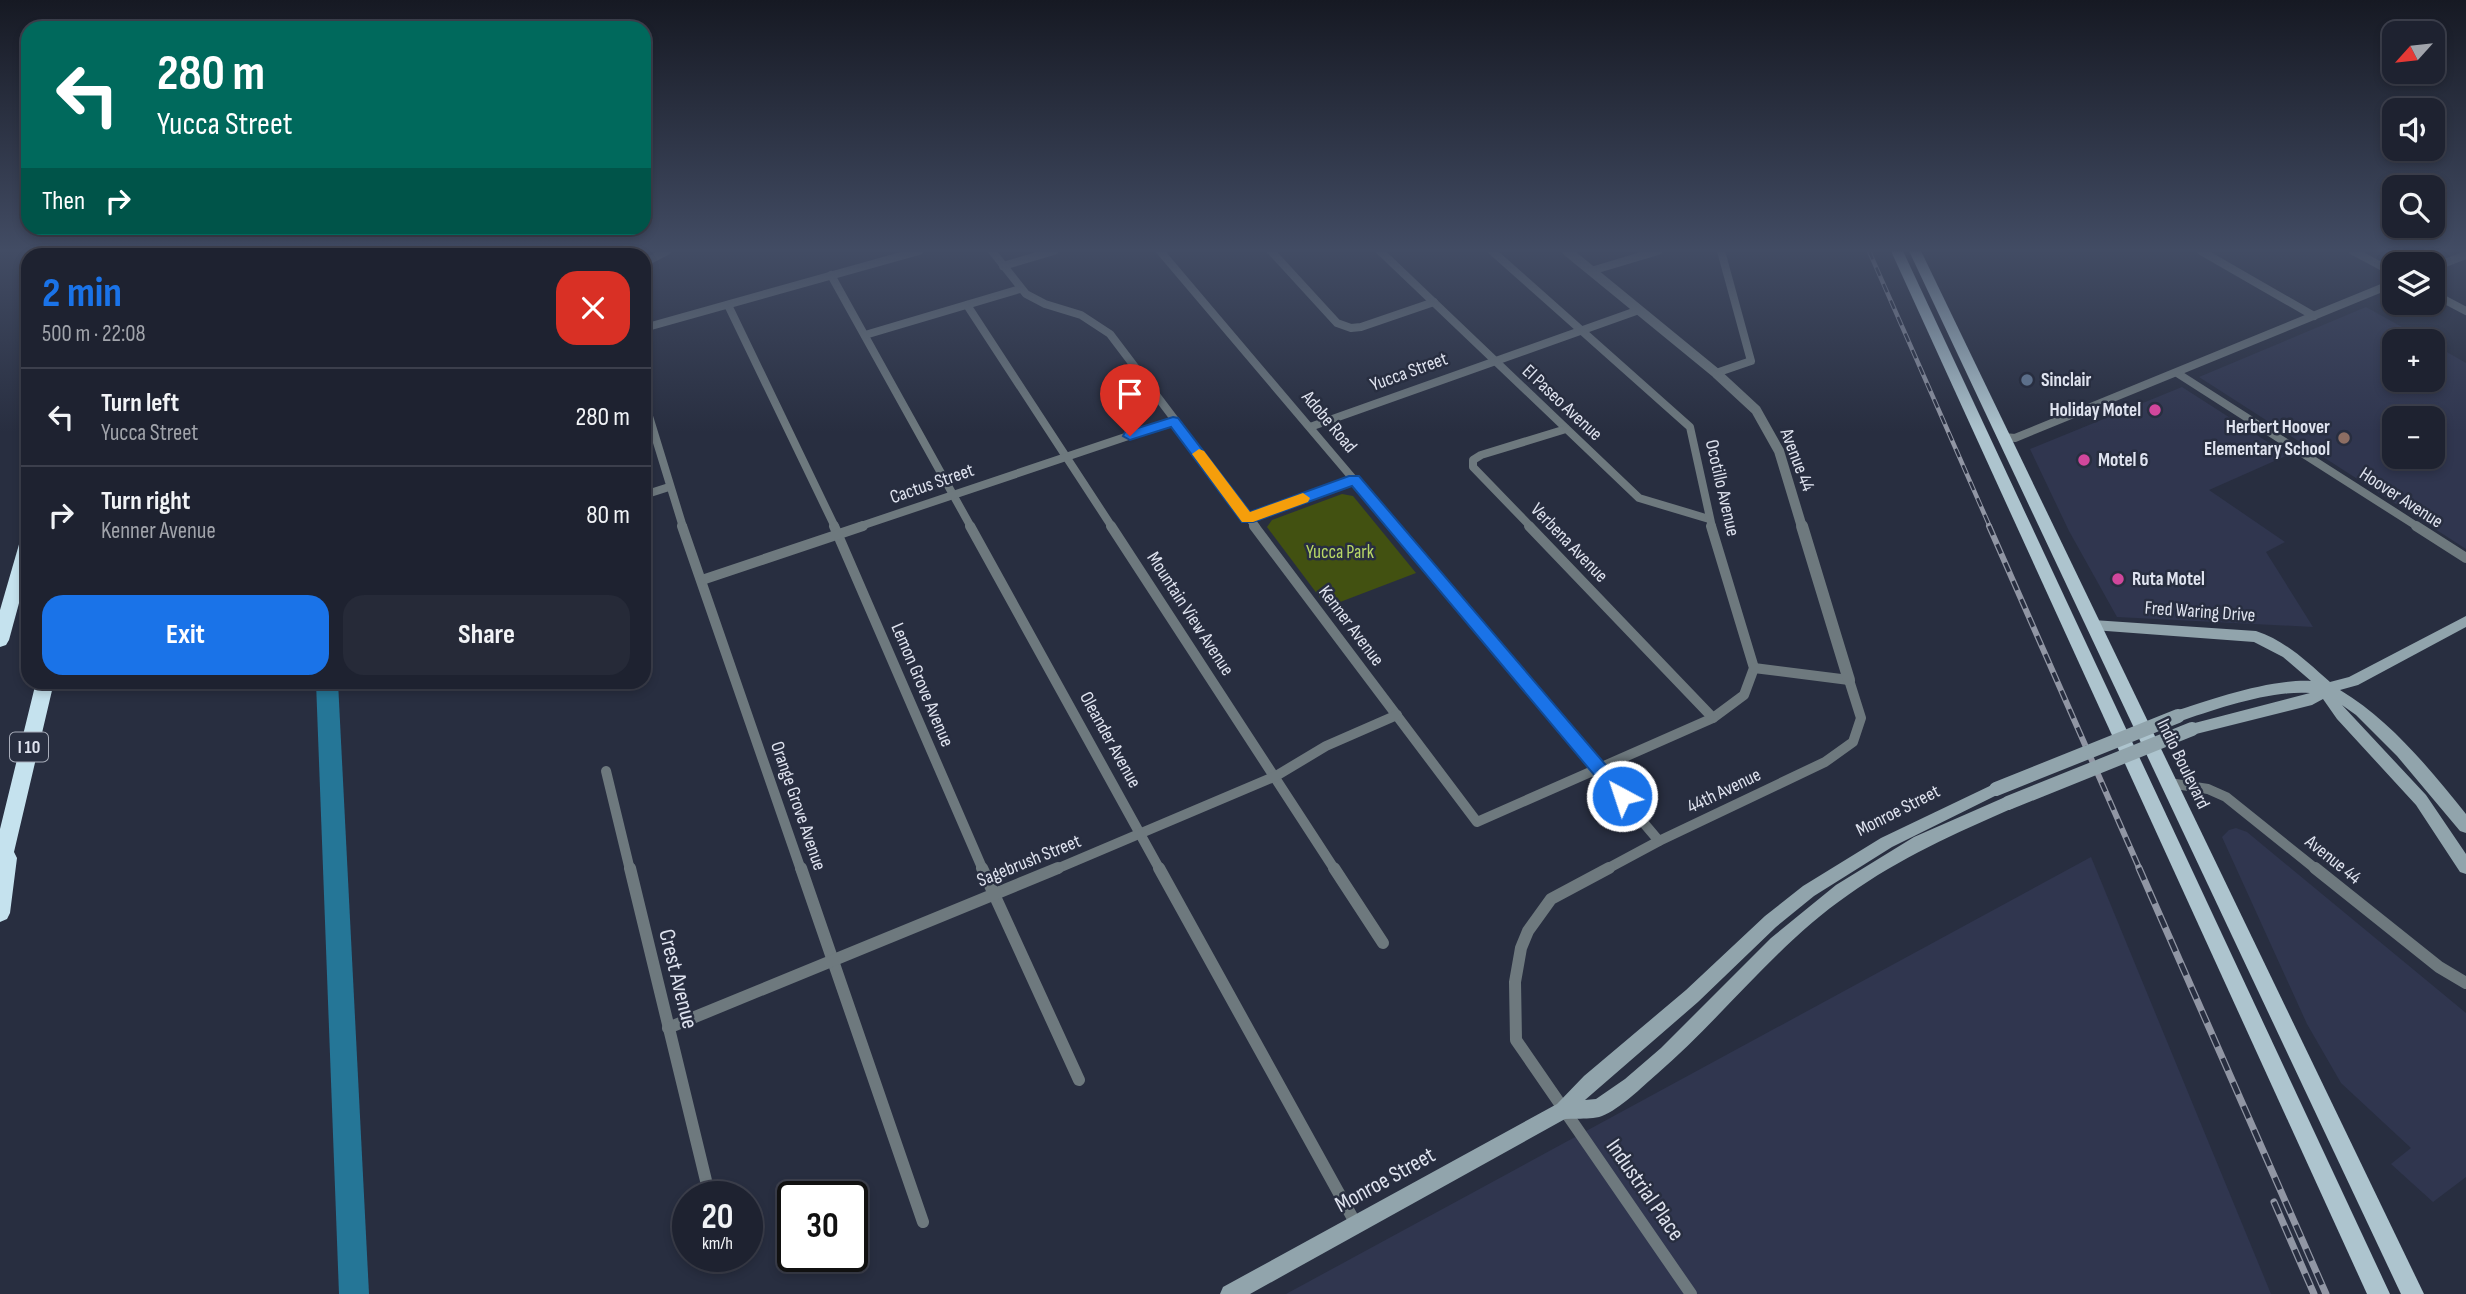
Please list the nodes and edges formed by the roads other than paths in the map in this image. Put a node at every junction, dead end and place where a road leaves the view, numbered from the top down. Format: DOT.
graph roads {
  1 [pos="705,311"];
  2 [pos="731,311"];
  3 [pos="852,311"];
  4 [pos="948,311"];
  5 [pos="971,311"];
  6 [pos="1072,311"];
  7 [pos="1211,311"];
  8 [pos="1326,311"];
  9 [pos="1407,311"];
  10 [pos="1444,311"];
  11 [pos="1561,311"];
  12 [pos="1635,311"];
  13 [pos="1641,311"];
  14 [pos="1737,311"];
  15 [pos="1925,311"];
  16 [pos="1944,311"];
  17 [pos="2307,311"];
  18 [pos="2326,311"];
  19 [pos="2315,316"];
  20 [pos="651,326"];
  21 [pos="1581,329"];
  22 [pos="865,335"];
  23 [pos="1494,360"];
  24 [pos="1716,373"];
  25 [pos="2177,373"];
  26 [pos="1955,376"];
  27 [pos="1173,421"];
  28 [pos="651,424"];
  29 [pos="1310,427"];
  30 [pos="1566,429"];
  31 [pos="2004,438"];
  32 [pos="1066,458"];
  33 [pos="1993,458"];
  34 [pos="1354,480"];
  35 [pos="669,487"];
  36 [pos="651,493"];
  37 [pos="954,495"];
  38 [pos="1248,518"];
  39 [pos="1709,519"];
  40 [pos="838,534"];
  41 [pos="2031,541"];
  42 [pos="2466,558"];
  43 [pos="21,566"];
  44 [pos="702,580"];
  45 [pos="2466,621"];
  46 [pos="2093,625"];
  47 [pos="0,640"];
  48 [pos="2081,648"];
  49 [pos="1754,668"];
  50 [pos="1849,680"];
  51 [pos="2327,688"];
  52 [pos="44,689"];
  53 [pos="1396,715"];
  54 [pos="2137,716"];
  55 [pos="1713,718"];
  56 [pos="1598,767"];
  57 [pos="606,771"];
  58 [pos="1276,776"];
  59 [pos="2169,783"];
  60 [pos="13,811"];
  61 [pos="2466,826"];
  62 [pos="1141,834"];
  63 [pos="1660,841"];
  64 [pos="2466,867"];
  65 [pos="0,870"];
  66 [pos="994,895"];
  67 [pos="0,913"];
  68 [pos="1383,943"];
  69 [pos="833,961"];
  70 [pos="2466,983"];
  71 [pos="668,1028"];
  72 [pos="1079,1080"];
  73 [pos="1563,1110"];
  74 [pos="706,1181"];
  75 [pos="923,1222"];
  76 [pos="1356,1224"];
  77 [pos="1230,1294"];
  78 [pos="1691,1294"];
  79 [pos="2379,1294"];
  80 [pos="2413,1294"];
  1 -- 20 [label="street"];
  2 -- 40 [label="street, Lemon Grove Avenue"];
  3 -- 22 [label="street, Oleander Avenue"];
  4 -- 22 [label="street"];
  5 -- 32 [label="street, Mountain View Avenue"];
  6 -- 27 [label="street, Kenner Avenue"];
  7 -- 29 [label="street, Adobe Road"];
  8 -- 9 [label="street"];
  10 -- 23 [label="street, El Paseo Avenue"];
  11 -- 21 [label="street, Ocotillo Avenue"];
  12 -- 21 [label="street, Yucca Street"];
  13 -- 24 [label="street, Avenue 44"];
  14 -- 24 [label="street"];
  15 -- 26 [label="main road"];
  16 -- 31 [label="main road, Indio Boulevard"];
  17 -- 19 [label="street"];
  18 -- 19 [label="street"];
  19 -- 25 [label="street"];
  21 -- 23 [label="street, Yucca Street"];
  21 -- 39 [label="street, Ocotillo Avenue"];
  22 -- 37 [label="street, Oleander Avenue"];
  23 -- 29 [label="street, Yucca Street"];
  23 -- 30 [label="street, El Paseo Avenue"];
  24 -- 50 [label="street, Avenue 44"];
  25 -- 31 [label="street"];
  25 -- 42 [label="street, Hoover Avenue"];
  26 -- 31 [label="main road"];
  26 -- 33 [label="main road"];
  27 -- 32 [label="street, Cactus Street"];
  27 -- 38 [label="street, Kenner Avenue"];
  28 -- 35 [label="street, Orange Grove Avenue"];
  29 -- 34 [label="street, Adobe Road"];
  30 -- 39 [label="street, El Paseo Avenue"];
  30 -- 55 [label="street, Verbena Avenue"];
  31 -- 33 [label="main road"];
  31 -- 46 [label="main road, Indio Boulevard"];
  32 -- 37 [label="street, Cactus Street"];
  32 -- 58 [label="street, Mountain View Avenue"];
  33 -- 41 [label="main road"];
  34 -- 38 [label="street"];
  34 -- 56 [label="street, Adobe Road"];
  35 -- 36 [label="street"];
  35 -- 44 [label="street, Orange Grove Avenue"];
  37 -- 40 [label="street, Cactus Street"];
  37 -- 62 [label="street, Oleander Avenue"];
  38 -- 53 [label="street, Kenner Avenue"];
  39 -- 49 [label="street, Ocotillo Avenue"];
  40 -- 44 [label="street, Cactus Street"];
  40 -- 66 [label="street, Lemon Grove Avenue"];
  41 -- 46 [label="main road"];
  41 -- 48 [label="main road"];
  43 -- 47 [label="highway"];
  44 -- 69 [label="street, Orange Grove Avenue"];
  45 -- 51 [label="main road, Monroe Street"];
  46 -- 48 [label="main road"];
  46 -- 51 [label="main road, Fred Waring Drive"];
  46 -- 54 [label="main road, Indio Boulevard"];
  48 -- 54 [label="main road"];
  48 -- 79 [label="main road"];
  49 -- 50 [label="street"];
  49 -- 55 [label="street"];
  50 -- 63 [label="street, 44th Avenue"];
  51 -- 61 [label="main road, Fred Waring Drive"];
  51 -- 64 [label="main road, Fred Waring Drive"];
  51 -- 73 [label="main road, Monroe Street, bridge"];
  51 -- 73 [label="main road, Monroe Street, bridge"];
  52 -- 60 [label="highway, I 10"];
  53 -- 56 [label="street, Kenner Avenue"];
  53 -- 58 [label="street, Sagebrush Street"];
  54 -- 59 [label="main road, Indio Boulevard"];
  55 -- 56 [label="street"];
  56 -- 63 [label="street, Adobe Road"];
  57 -- 71 [label="street, Crest Avenue"];
  58 -- 62 [label="street, Sagebrush Street"];
  58 -- 68 [label="street, Mountain View Avenue"];
  59 -- 70 [label="street, Avenue 44"];
  59 -- 80 [label="main road, Indio Boulevard"];
  60 -- 65 [label="highway, I 10"];
  60 -- 67 [label="highway"];
  62 -- 66 [label="street, Sagebrush Street"];
  62 -- 76 [label="street, Oleander Avenue"];
  63 -- 73 [label="street, 44th Avenue"];
  66 -- 69 [label="street, Sagebrush Street"];
  66 -- 72 [label="street, Lemon Grove Avenue"];
  69 -- 71 [label="street, Sagebrush Street"];
  69 -- 75 [label="street, Orange Grove Avenue"];
  71 -- 74 [label="street, Crest Avenue"];
  73 -- 76 [label="main road, Monroe Street"];
  73 -- 78 [label="street, Industrial Place"];
  76 -- 77 [label="main road, Monroe Street"];
}
